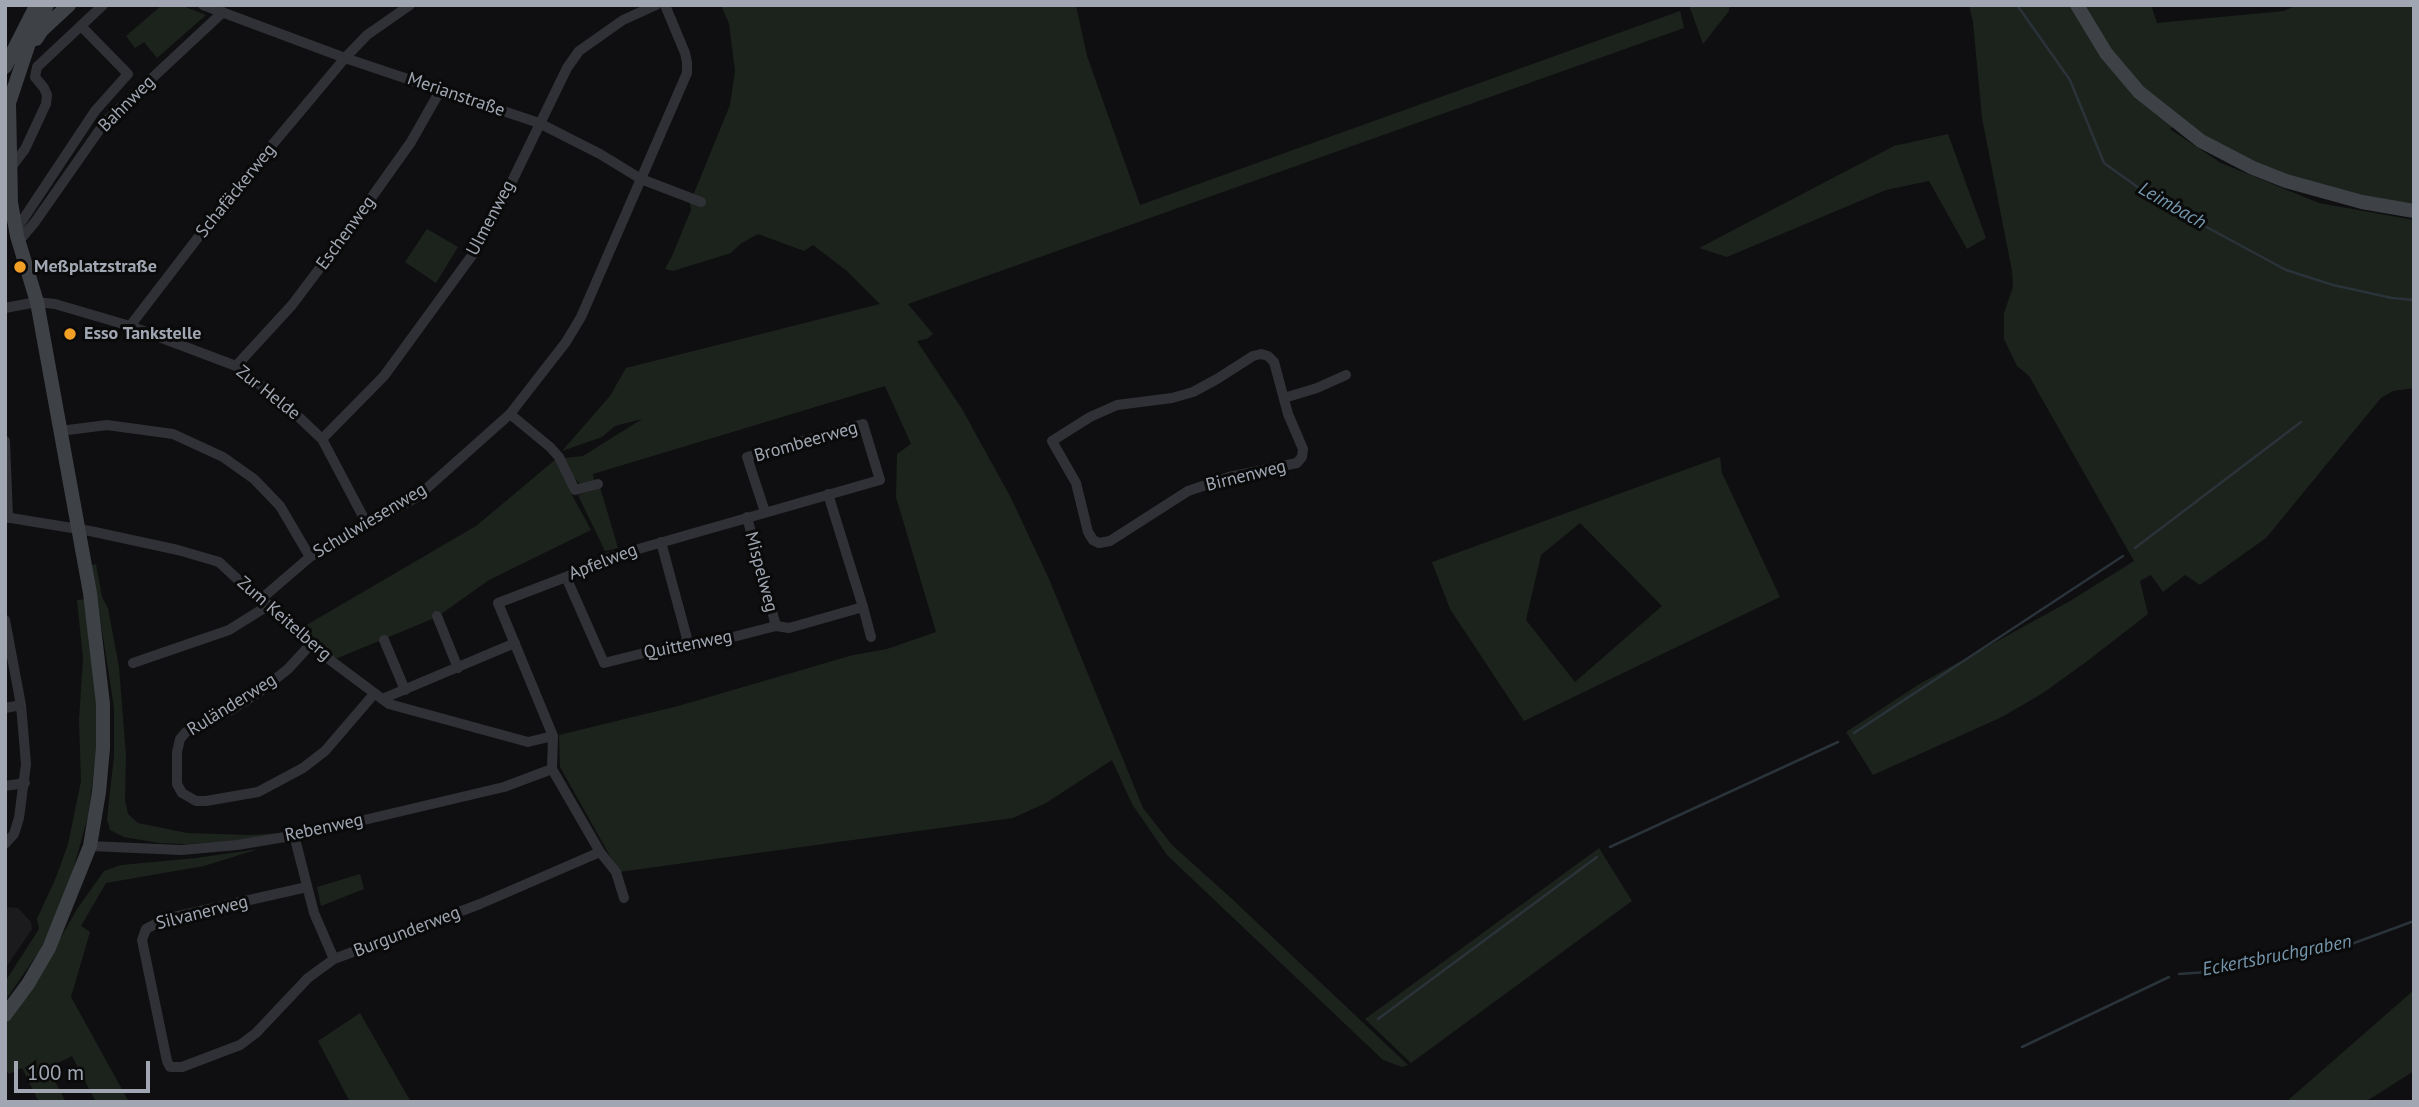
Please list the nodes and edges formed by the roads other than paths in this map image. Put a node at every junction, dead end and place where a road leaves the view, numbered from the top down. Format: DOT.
graph roads {
  1 [pos="36,5"];
  2 [pos="47,5"];
  3 [pos="69,5"];
  4 [pos="103,5"];
  5 [pos="203,5"];
  6 [pos="410,5"];
  7 [pos="656,5"];
  8 [pos="664,5"];
  9 [pos="2077,5"];
  10 [pos="223,12"];
  11 [pos="81,26"];
  12 [pos="24,28"];
  13 [pos="29,43"];
  14 [pos="345,58"];
  15 [pos="7,61"];
  16 [pos="441,89"];
  17 [pos="539,123"];
  18 [pos="7,171"];
  19 [pos="641,179"];
  20 [pos="701,202"];
  21 [pos="5,208"];
  22 [pos="2414,211"];
  23 [pos="17,236"];
  24 [pos="37,302"];
  25 [pos="5,308"];
  26 [pos="130,326"];
  27 [pos="236,366"];
  28 [pos="1346,374"];
  29 [pos="1284,398"];
  30 [pos="510,414"];
  31 [pos="60,431"];
  32 [pos="322,439"];
  33 [pos="5,441"];
  34 [pos="880,480"];
  35 [pos="598,484"];
  36 [pos="828,494"];
  37 [pos="765,512"];
  38 [pos="7,517"];
  39 [pos="747,517"];
  40 [pos="367,524"];
  41 [pos="77,529"];
  42 [pos="661,542"];
  43 [pos="310,557"];
  44 [pos="566,577"];
  45 [pos="264,602"];
  46 [pos="863,607"];
  47 [pos="436,616"];
  48 [pos="5,620"];
  49 [pos="776,626"];
  50 [pos="871,637"];
  51 [pos="384,640"];
  52 [pos="688,642"];
  53 [pos="515,643"];
  54 [pos="310,645"];
  55 [pos="133,663"];
  56 [pos="458,668"];
  57 [pos="405,690"];
  58 [pos="378,696"];
  59 [pos="21,705"];
  60 [pos="5,708"];
  61 [pos="553,736"];
  62 [pos="552,769"];
  63 [pos="25,783"];
  64 [pos="5,786"];
  65 [pos="294,835"];
  66 [pos="5,844"];
  67 [pos="90,846"];
  68 [pos="600,852"];
  69 [pos="307,887"];
  70 [pos="624,898"];
  71 [pos="334,959"];
  72 [pos="5,1015"];
  1 -- 12 [label="main road"];
  2 -- 13 [label="main road"];
  3 -- 13 [label="main road"];
  4 -- 11 [label="street"];
  5 -- 10 [label="street, Merianstraße"];
  6 -- 14 [label="street, Schafäckerweg"];
  7 -- 17 [label="street, Ulmenweg"];
  8 -- 19 [label="street, Schulwiesenweg"];
  9 -- 22 [label="main road"];
  10 -- 14 [label="street, Merianstraße"];
  10 -- 23 [label="street, Bahnweg"];
  11 -- 18 [label="street"];
  11 -- 23 [label="street"];
  12 -- 13 [label="street"];
  12 -- 15 [label="main road"];
  13 -- 18 [label="main road"];
  14 -- 16 [label="street, Merianstraße"];
  14 -- 26 [label="street, Schafäckerweg"];
  16 -- 17 [label="street, Merianstraße"];
  16 -- 27 [label="street, Eschenweg"];
  17 -- 19 [label="street, Merianstraße"];
  17 -- 32 [label="street, Ulmenweg"];
  18 -- 23 [label="main road"];
  19 -- 20 [label="street, Merianstraße"];
  19 -- 30 [label="street, Schulwiesenweg"];
  21 -- 23 [label="main road"];
  23 -- 24 [label="main road"];
  24 -- 25 [label="street"];
  24 -- 26 [label="street, Zur Helde"];
  24 -- 31 [label="main road"];
  26 -- 27 [label="street, Zur Helde"];
  27 -- 32 [label="street, Zur Helde"];
  28 -- 29 [label="street"];
  29 -- 29 [label="street, Birnenweg"];
  30 -- 35 [label="street"];
  30 -- 40 [label="street, Schulwiesenweg"];
  31 -- 41 [label="main road"];
  31 -- 43 [label="street"];
  32 -- 40 [label="street, Zur Helde"];
  33 -- 38 [label="street"];
  34 -- 36 [label="street, Apfelweg"];
  34 -- 37 [label="street, Brombeerweg"];
  36 -- 37 [label="street, Apfelweg"];
  36 -- 46 [label="street"];
  37 -- 39 [label="street, Apfelweg"];
  38 -- 41 [label="street, Zum Keitelberg"];
  39 -- 42 [label="street, Apfelweg"];
  39 -- 49 [label="street, Mispelweg"];
  40 -- 43 [label="street, Schulwiesenweg"];
  41 -- 45 [label="street, Zum Keitelberg"];
  41 -- 67 [label="main road"];
  42 -- 44 [label="street, Apfelweg"];
  42 -- 52 [label="street"];
  43 -- 45 [label="street, Schulwiesenweg"];
  44 -- 52 [label="street, Quittenweg"];
  44 -- 53 [label="street, Apfelweg"];
  45 -- 54 [label="street, Zum Keitelberg"];
  45 -- 55 [label="street, Schulwiesenweg"];
  46 -- 49 [label="street, Quittenweg"];
  46 -- 50 [label="street"];
  47 -- 56 [label="street"];
  48 -- 59 [label="street"];
  49 -- 52 [label="street, Quittenweg"];
  51 -- 57 [label="street"];
  53 -- 56 [label="street"];
  53 -- 61 [label="street, Apfelweg"];
  54 -- 58 [label="street, Zum Keitelberg"];
  54 -- 58 [label="street, Ruländerweg"];
  56 -- 57 [label="street"];
  57 -- 58 [label="street"];
  58 -- 61 [label="street, Zum Keitelberg"];
  59 -- 60 [label="street"];
  59 -- 63 [label="street"];
  61 -- 62 [label="street, Apfelweg"];
  62 -- 65 [label="street, Rebenweg"];
  62 -- 68 [label="street"];
  63 -- 64 [label="street"];
  63 -- 66 [label="street"];
  65 -- 67 [label="street, Rebenweg"];
  65 -- 69 [label="street, Burgunderweg"];
  67 -- 72 [label="main road"];
  68 -- 70 [label="street"];
  68 -- 71 [label="street, Burgunderweg"];
  69 -- 71 [label="street, Burgunderweg"];
  69 -- 71 [label="street, Silvanerweg"];
}
